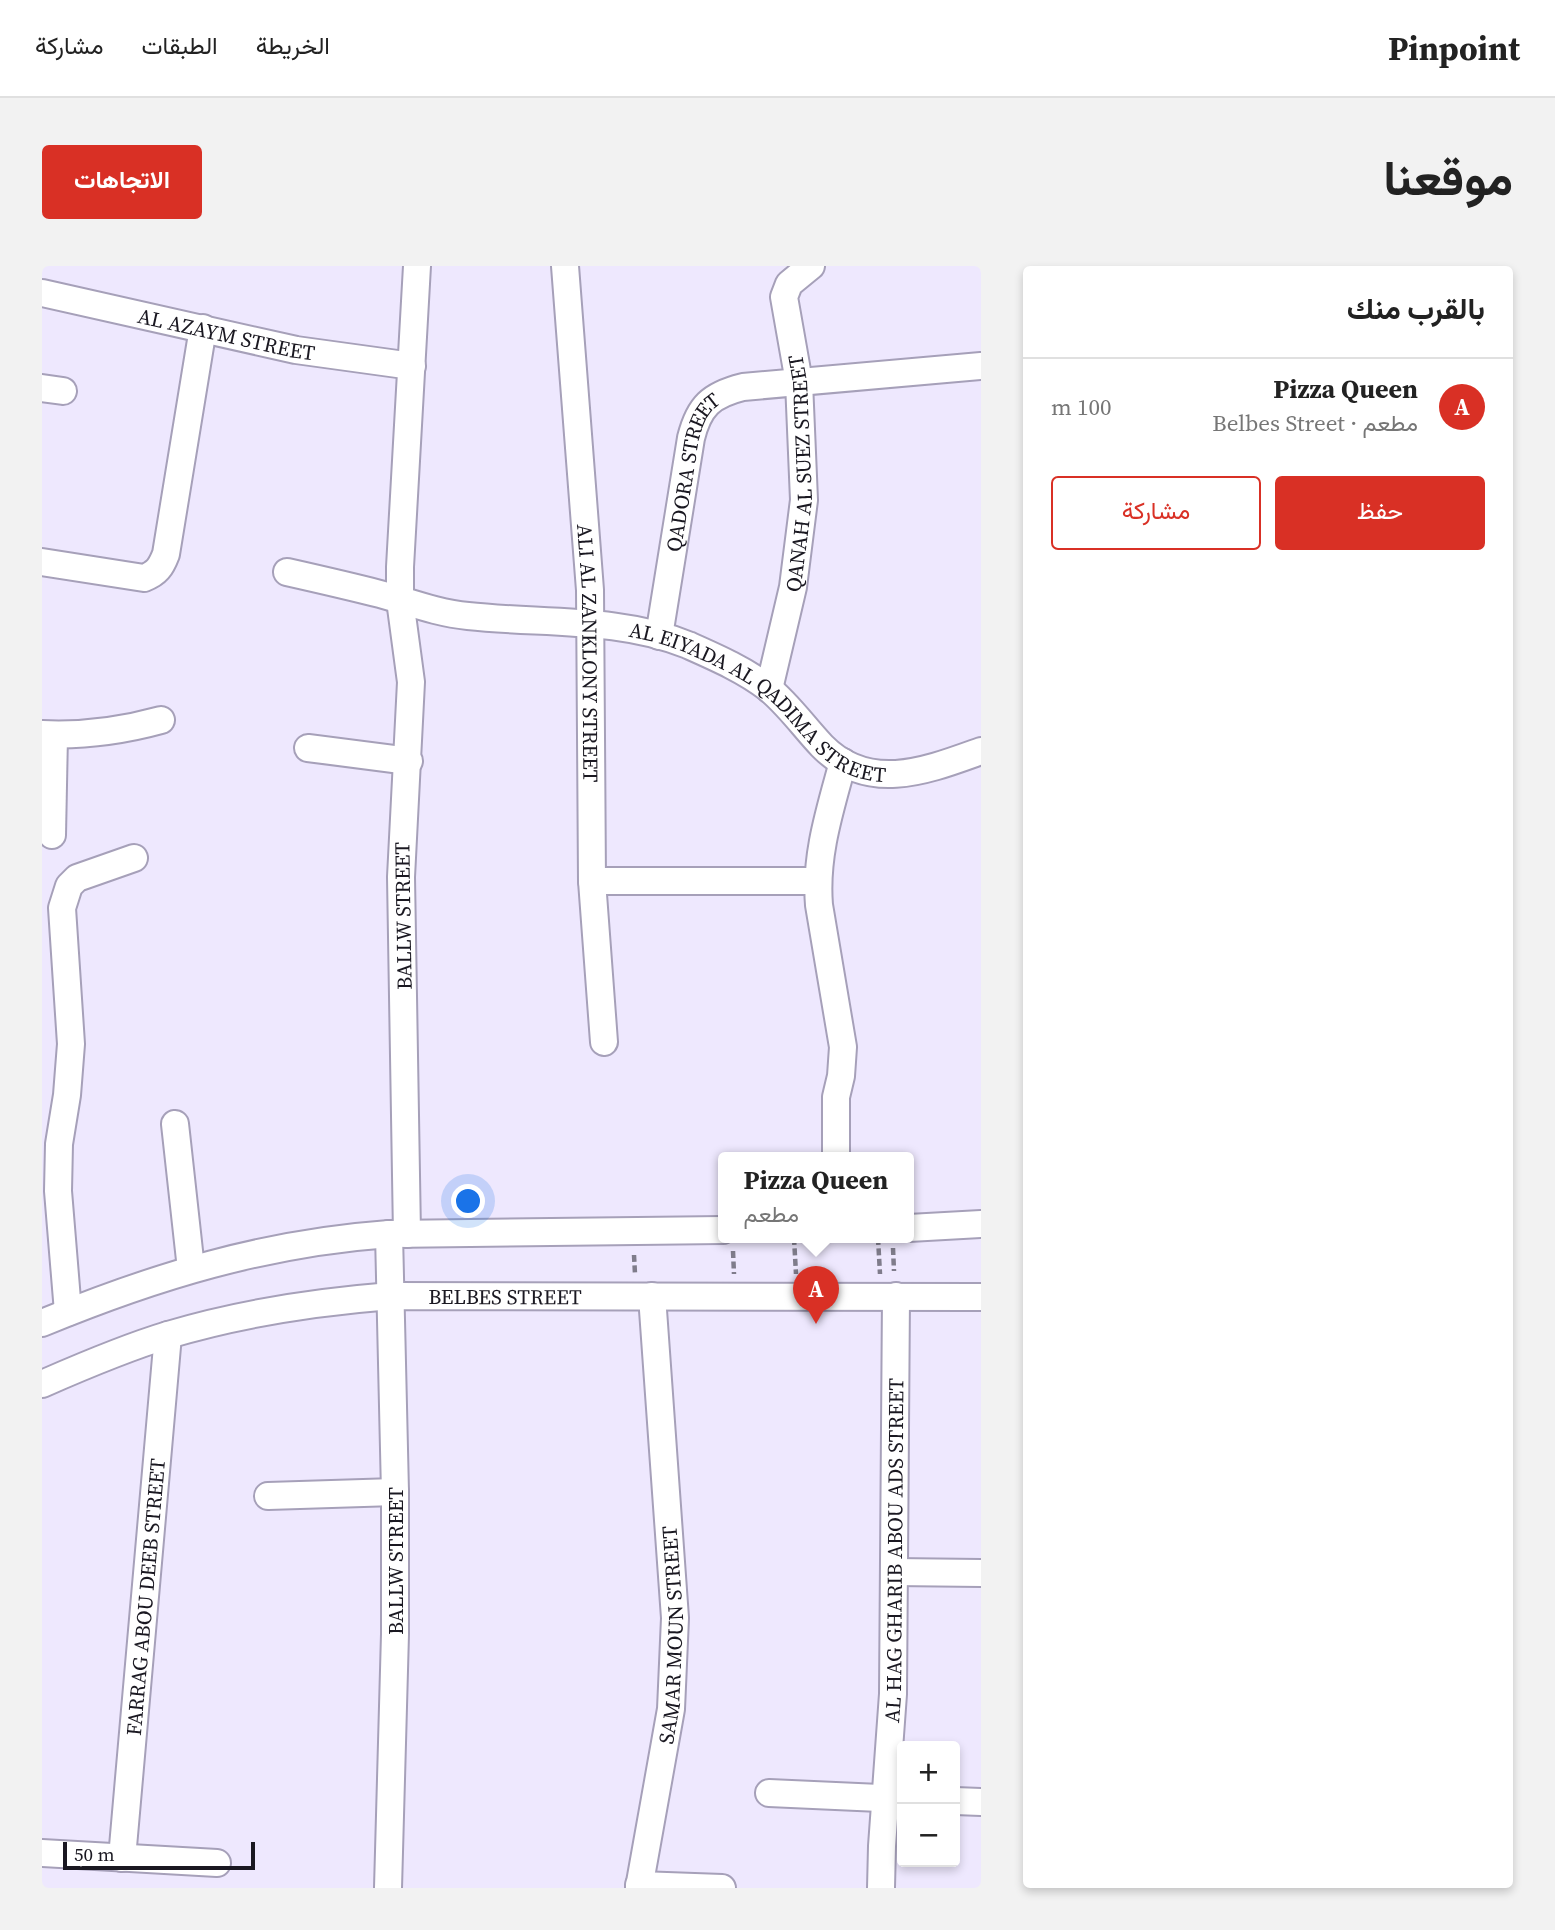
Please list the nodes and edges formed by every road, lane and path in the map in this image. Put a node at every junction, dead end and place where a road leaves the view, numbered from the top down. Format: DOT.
graph roads {
  1 [pos="417,266"];
  2 [pos="565,266"];
  3 [pos="810,266"];
  4 [pos="42,293"];
  5 [pos="202,328"];
  6 [pos="412,366"];
  7 [pos="981,366"];
  8 [pos="799,382"];
  9 [pos="42,562"];
  10 [pos="287,572"];
  11 [pos="400,600"];
  12 [pos="591,625"];
  13 [pos="659,636"];
  14 [pos="769,689"];
  15 [pos="161,720"];
  16 [pos="48,734"];
  17 [pos="308,748"];
  18 [pos="981,751"];
  19 [pos="409,761"];
  20 [pos="843,762"];
  21 [pos="52,835"];
  22 [pos="134,858"];
  23 [pos="592,881"];
  24 [pos="817,881"];
  25 [pos="604,1042"];
  26 [pos="175,1124"];
  27 [pos="836,1152"];
  28 [pos="981,1224"];
  29 [pos="914,1228"];
  30 [pos="718,1230"];
  31 [pos="633,1231"];
  32 [pos="398,1234"];
  33 [pos="732,1243"];
  34 [pos="794,1243"];
  35 [pos="879,1243"];
  36 [pos="892,1243"];
  37 [pos="191,1269"];
  38 [pos="391,1296"];
  39 [pos="644,1296"];
  40 [pos="736,1296"];
  41 [pos="797,1296"];
  42 [pos="889,1296"];
  43 [pos="981,1297"];
  44 [pos="68,1312"];
  45 [pos="42,1323"];
  46 [pos="168,1335"];
  47 [pos="42,1384"];
  48 [pos="395,1492"];
  49 [pos="268,1496"];
  50 [pos="894,1572"];
  51 [pos="981,1573"];
  52 [pos="769,1793"];
  53 [pos="894,1799"];
  54 [pos="960,1801"];
  55 [pos="981,1802"];
  56 [pos="42,1853"];
  57 [pos="122,1858"];
  58 [pos="217,1863"];
  59 [pos="639,1887"];
  60 [pos="388,1888"];
  61 [pos="722,1888"];
  62 [pos="881,1888"];
  1 -- 6 [label="street, BALLW STREET"];
  2 -- 12 [label="street, ALI AL ZANKLONY STREET"];
  3 -- 8 [label="street, QANAH AL SUEZ STREET"];
  4 -- 5 [label="street, AL AZAYM STREET"];
  5 -- 6 [label="street, AL AZAYM STREET"];
  5 -- 9 [label="street"];
  6 -- 11 [label="street, BALLW STREET"];
  7 -- 8 [label="street, QADORA STREET"];
  8 -- 13 [label="street, QADORA STREET"];
  8 -- 14 [label="street, QANAH AL SUEZ STREET"];
  10 -- 11 [label="street, AL EIYADA AL QADIMA STREET"];
  11 -- 12 [label="street, AL EIYADA AL QADIMA STREET"];
  11 -- 19 [label="street, BALLW STREET"];
  12 -- 13 [label="street, AL EIYADA AL QADIMA STREET"];
  12 -- 23 [label="street, ALI AL ZANKLONY STREET"];
  13 -- 14 [label="street, AL EIYADA AL QADIMA STREET"];
  14 -- 20 [label="street, AL EIYADA AL QADIMA STREET"];
  15 -- 16 [label="street"];
  16 -- 21 [label="street"];
  17 -- 19 [label="street"];
  18 -- 20 [label="street, AL EIYADA AL QADIMA STREET"];
  19 -- 32 [label="street, BALLW STREET"];
  20 -- 24 [label="street"];
  22 -- 44 [label="street"];
  23 -- 24 [label="street"];
  23 -- 25 [label="street, ALI AL ZANKLONY STREET"];
  24 -- 27 [label="street"];
  26 -- 37 [label="street"];
  28 -- 29 [label="street"];
  30 -- 31 [label="street"];
  31 -- 32 [label="street"];
  31 -- 39 [label="path"];
  32 -- 37 [label="street"];
  32 -- 38 [label="street, BALLW STREET"];
  33 -- 40 [label="path"];
  34 -- 41 [label="path"];
  35 -- 42 [label="path"];
  36 -- 42 [label="path"];
  37 -- 44 [label="street"];
  38 -- 39 [label="street, BELBES STREET"];
  38 -- 46 [label="street, BELBES STREET"];
  38 -- 48 [label="street, BALLW STREET"];
  39 -- 40 [label="street, BELBES STREET"];
  39 -- 59 [label="street, SAMAR MOUN STREET"];
  40 -- 41 [label="street, BELBES STREET"];
  41 -- 42 [label="street, BELBES STREET"];
  42 -- 43 [label="street, BELBES STREET"];
  42 -- 50 [label="street, AL HAG GHARIB ABOU ADS STREET"];
  44 -- 45 [label="street"];
  46 -- 47 [label="street, BELBES STREET"];
  46 -- 57 [label="street, FARRAG ABOU DEEB STREET"];
  48 -- 49 [label="street"];
  48 -- 60 [label="street, BALLW STREET"];
  50 -- 51 [label="street"];
  50 -- 53 [label="street, AL HAG GHARIB ABOU ADS STREET"];
  52 -- 53 [label="street"];
  53 -- 62 [label="street, AL HAG GHARIB ABOU ADS STREET"];
  54 -- 55 [label="street"];
  56 -- 57 [label="street"];
  57 -- 58 [label="street"];
  59 -- 61 [label="street"];
}
